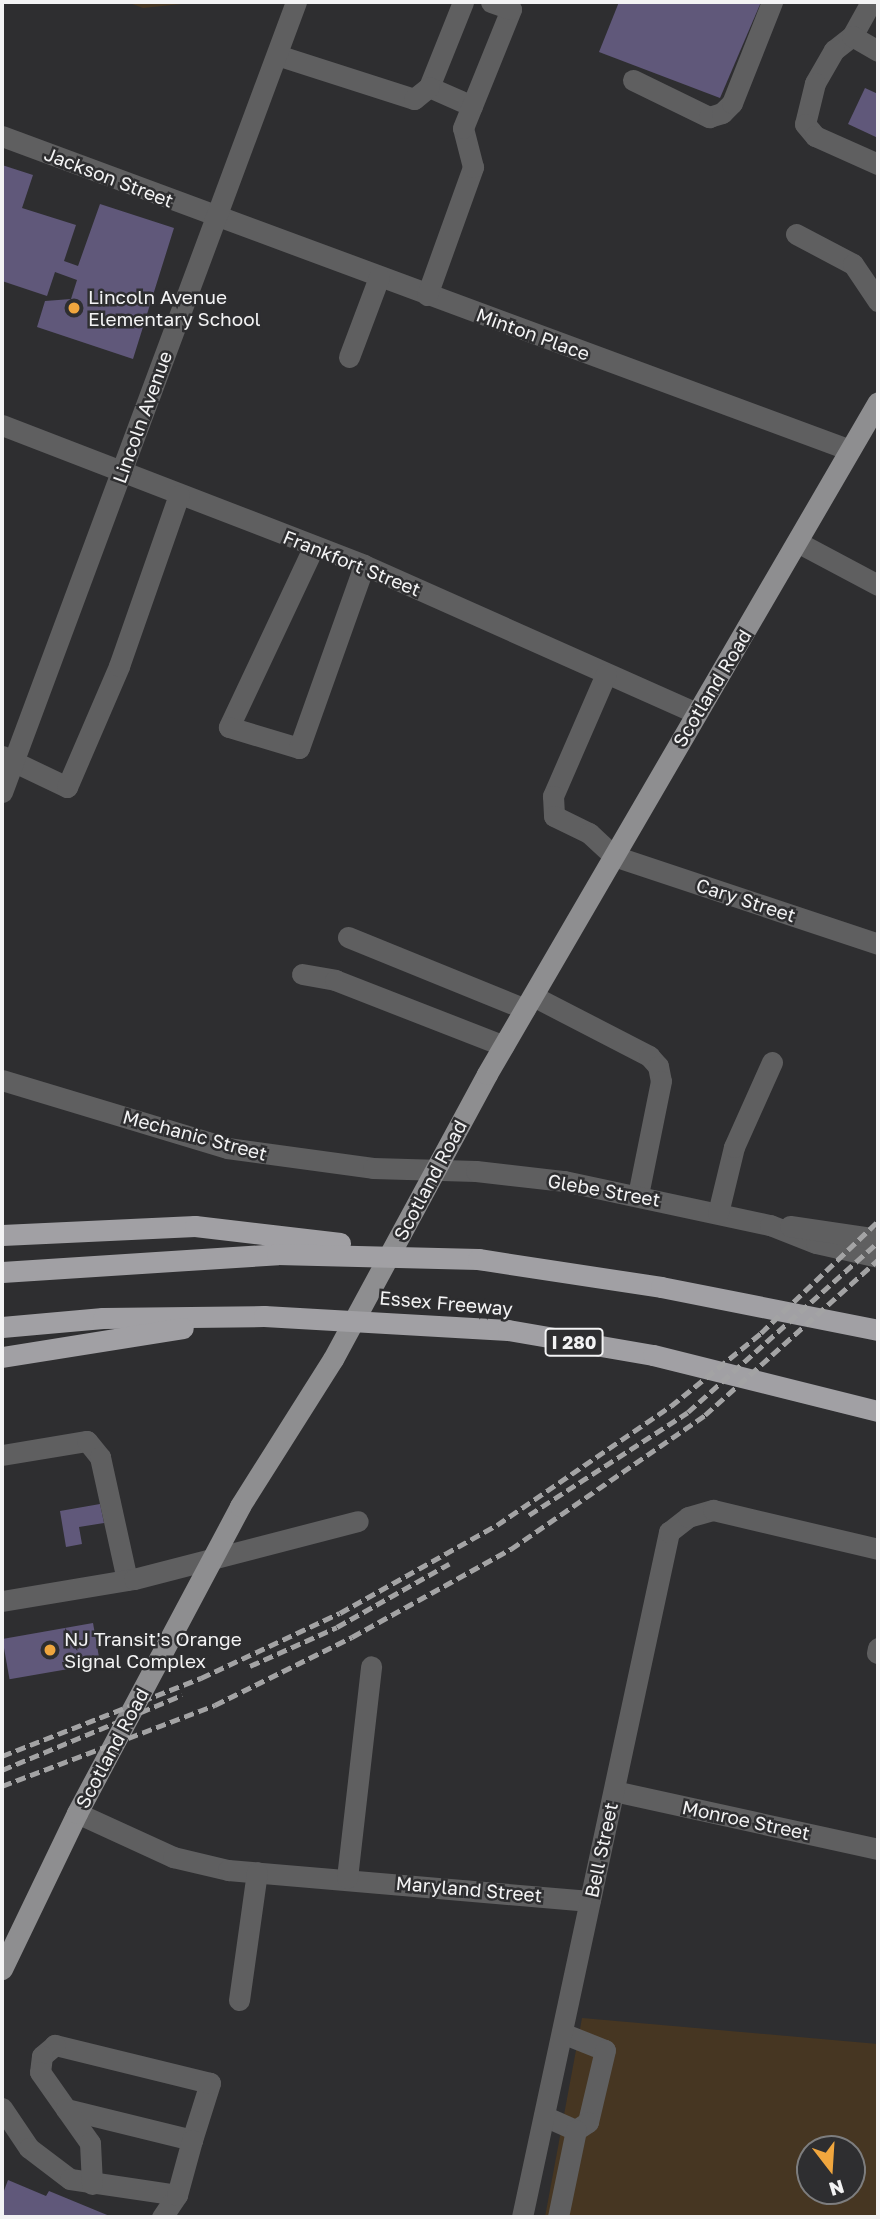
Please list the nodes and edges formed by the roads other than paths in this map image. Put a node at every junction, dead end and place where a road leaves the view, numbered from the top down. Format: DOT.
graph roads {
  1 [pos="296,2"];
  2 [pos="463,2"];
  3 [pos="491,2"];
  4 [pos="772,2"];
  5 [pos="870,2"];
  6 [pos="852,36"];
  7 [pos="878,51"];
  8 [pos="277,55"];
  9 [pos="633,80"];
  10 [pos="429,87"];
  11 [pos="472,106"];
  12 [pos="2,136"];
  13 [pos="878,164"];
  14 [pos="216,218"];
  15 [pos="796,234"];
  16 [pos="379,277"];
  17 [pos="427,295"];
  18 [pos="878,300"];
  19 [pos="349,357"];
  20 [pos="878,402"];
  21 [pos="2,425"];
  22 [pos="850,450"];
  23 [pos="122,472"];
  24 [pos="180,495"];
  25 [pos="799,542"];
  26 [pos="314,546"];
  27 [pos="364,565"];
  28 [pos="878,585"];
  29 [pos="606,674"];
  30 [pos="697,713"];
  31 [pos="8,758"];
  32 [pos="2,792"];
  33 [pos="614,856"];
  34 [pos="348,937"];
  35 [pos="878,944"];
  36 [pos="302,974"];
  37 [pos="529,1003"];
  38 [pos="504,1045"];
  39 [pos="772,1062"];
  40 [pos="2,1080"];
  41 [pos="435,1170"];
  42 [pos="638,1195"];
  43 [pos="719,1213"];
  44 [pos="770,1225"];
  45 [pos="2,1235"];
  46 [pos="878,1240"];
  47 [pos="878,1257"];
  48 [pos="478,1259"];
  49 [pos="2,1272"];
  50 [pos="264,1316"];
  51 [pos="2,1327"];
  52 [pos="878,1330"];
  53 [pos="2,1357"];
  54 [pos="878,1411"];
  55 [pos="2,1455"];
  56 [pos="358,1521"];
  57 [pos="878,1549"];
  58 [pos="127,1580"];
  59 [pos="2,1601"];
  60 [pos="371,1665"];
  61 [pos="614,1791"];
  62 [pos="77,1813"];
  63 [pos="878,1849"];
  64 [pos="257,1872"];
  65 [pos="347,1878"];
  66 [pos="590,1901"];
  67 [pos="2,1969"];
  68 [pos="239,2000"];
  69 [pos="562,2033"];
  70 [pos="2,2108"];
  71 [pos="66,2109"];
  72 [pos="544,2116"];
  73 [pos="576,2130"];
  74 [pos="192,2140"];
  75 [pos="92,2184"];
  76 [pos="177,2195"];
  77 [pos="162,2217"];
  78 [pos="522,2217"];
  79 [pos="558,2217"];
  1 -- 8 [label="street, Lincoln Avenue"];
  2 -- 10 [label="street"];
  3 -- 11 [label="street"];
  4 -- 9 [label="street"];
  5 -- 6 [label="street"];
  6 -- 7 [label="street"];
  6 -- 13 [label="street"];
  8 -- 10 [label="street"];
  8 -- 14 [label="street, Lincoln Avenue"];
  10 -- 11 [label="street"];
  11 -- 17 [label="street"];
  12 -- 14 [label="street, Jackson Street"];
  14 -- 16 [label="street, Minton Place"];
  14 -- 23 [label="street, Lincoln Avenue"];
  15 -- 18 [label="street"];
  16 -- 17 [label="street, Minton Place"];
  16 -- 19 [label="street"];
  17 -- 22 [label="street, Minton Place"];
  20 -- 22 [label="main road, Scotland Road"];
  21 -- 23 [label="street, Frankfort Street"];
  22 -- 25 [label="main road, Scotland Road"];
  23 -- 24 [label="street, Frankfort Street"];
  23 -- 31 [label="street, Lincoln Avenue"];
  24 -- 26 [label="street, Frankfort Street"];
  24 -- 31 [label="street"];
  25 -- 28 [label="street"];
  25 -- 30 [label="main road, Scotland Road"];
  26 -- 27 [label="street, Frankfort Street"];
  26 -- 27 [label="street"];
  27 -- 29 [label="street, Frankfort Street"];
  29 -- 30 [label="street, Frankfort Street"];
  29 -- 33 [label="street"];
  30 -- 33 [label="main road, Scotland Road"];
  31 -- 32 [label="street, Lincoln Avenue"];
  33 -- 35 [label="street, Cary Street"];
  33 -- 37 [label="main road, Scotland Road"];
  34 -- 37 [label="street"];
  36 -- 38 [label="street"];
  37 -- 38 [label="main road, Scotland Road"];
  37 -- 42 [label="street"];
  38 -- 41 [label="main road, Scotland Road"];
  39 -- 43 [label="street"];
  40 -- 41 [label="street, Mechanic Street"];
  41 -- 42 [label="street, Glebe Street"];
  41 -- 62 [label="main road, Scotland Road"];
  42 -- 43 [label="street, Glebe Street"];
  43 -- 44 [label="street, Glebe Street"];
  44 -- 46 [label="street, Glebe Street"];
  44 -- 47 [label="street, Glebe Street"];
  45 -- 48 [label="highway"];
  48 -- 49 [label="highway"];
  48 -- 52 [label="highway"];
  50 -- 51 [label="highway, Essex Freeway / I 280"];
  50 -- 53 [label="highway"];
  50 -- 54 [label="highway, Essex Freeway / I 280"];
  55 -- 58 [label="street"];
  56 -- 58 [label="street"];
  57 -- 61 [label="street, Bell Street"];
  58 -- 59 [label="street"];
  60 -- 65 [label="street"];
  61 -- 63 [label="street, Monroe Street"];
  61 -- 66 [label="street, Bell Street"];
  62 -- 64 [label="street, Maryland Street"];
  62 -- 67 [label="main road, Scotland Road"];
  64 -- 65 [label="street, Maryland Street"];
  64 -- 68 [label="street"];
  65 -- 66 [label="street, Maryland Street"];
  66 -- 69 [label="street, Bell Street"];
  69 -- 72 [label="street, Bell Street"];
  69 -- 73 [label="street"];
  70 -- 75 [label="street"];
  71 -- 74 [label="street"];
  71 -- 74 [label="street"];
  71 -- 75 [label="street"];
  72 -- 73 [label="street"];
  72 -- 78 [label="street, Bell Street"];
  73 -- 79 [label="street"];
  74 -- 76 [label="street"];
  75 -- 76 [label="street"];
  76 -- 77 [label="street"];
}
